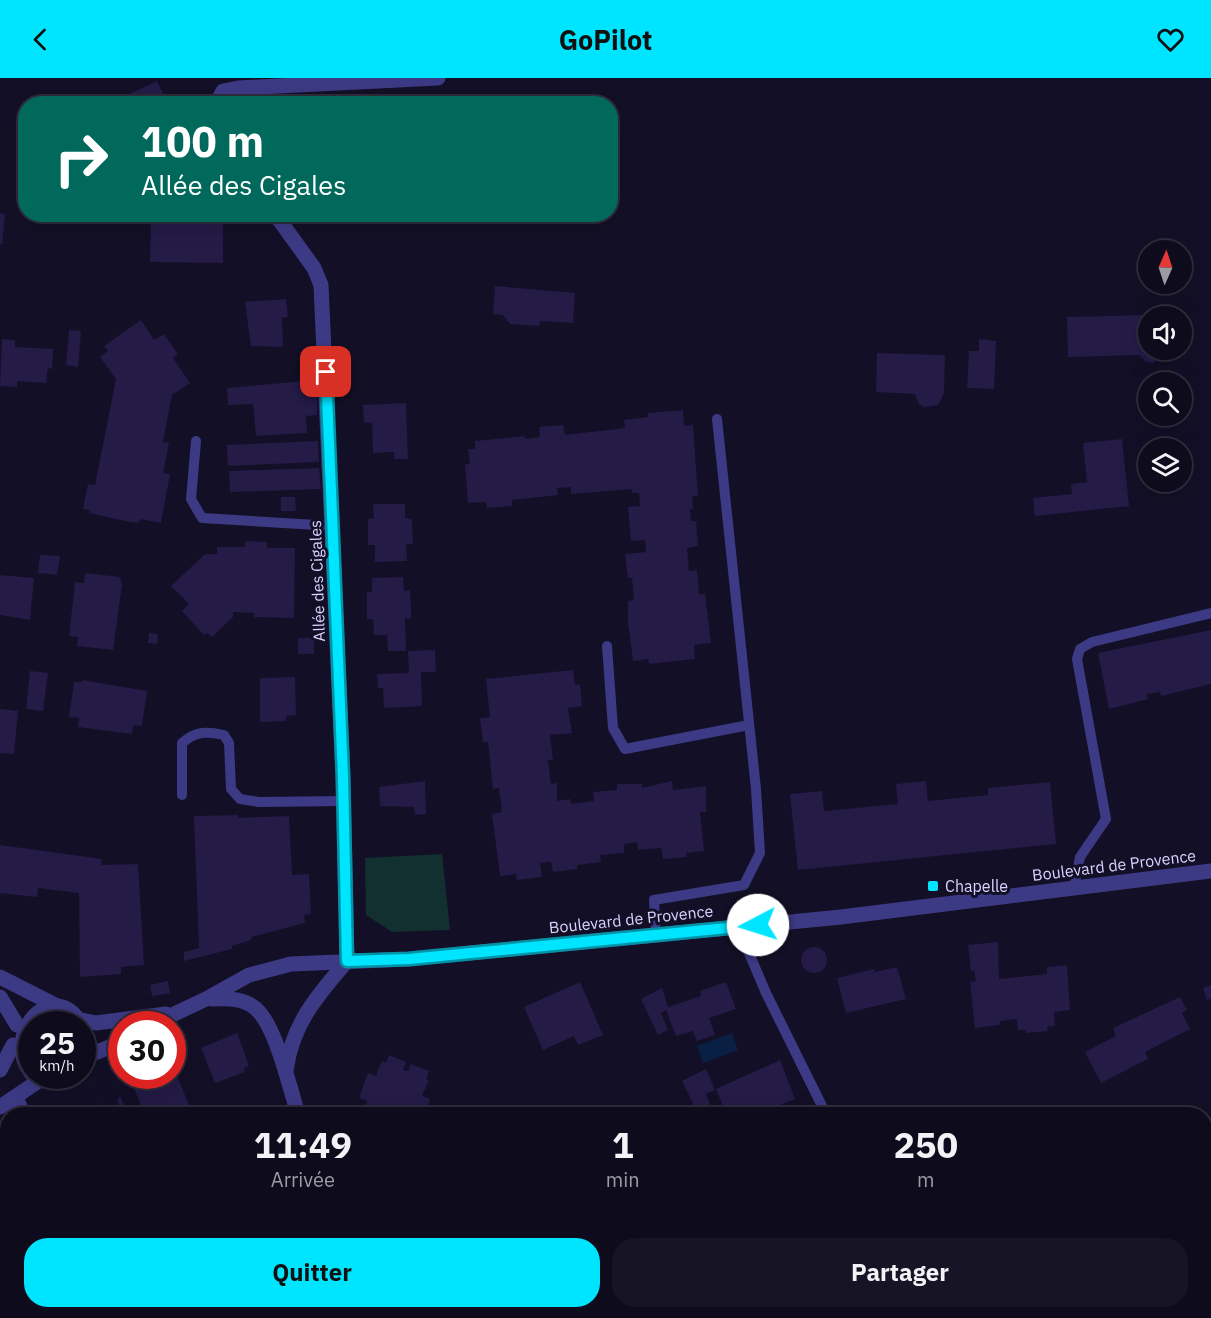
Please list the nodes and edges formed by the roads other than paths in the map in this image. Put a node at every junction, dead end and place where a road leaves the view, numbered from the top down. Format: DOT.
graph roads {
  1 [pos="438,78"];
  2 [pos="220,96"];
  3 [pos="281,222"];
  4 [pos="717,419"];
  5 [pos="196,441"];
  6 [pos="333,526"];
  7 [pos="1211,613"];
  8 [pos="607,646"];
  9 [pos="749,724"];
  10 [pos="182,795"];
  11 [pos="344,801"];
  12 [pos="1211,872"];
  13 [pos="1074,887"];
  14 [pos="738,927"];
  15 [pos="656,935"];
  16 [pos="347,961"];
  17 [pos="0,977"];
  18 [pos="0,997"];
  19 [pos="206,999"];
  20 [pos="61,1008"];
  21 [pos="65,1011"];
  22 [pos="179,1011"];
  23 [pos="17,1025"];
  24 [pos="13,1045"];
  25 [pos="18,1057"];
  26 [pos="0,1070"];
  27 [pos="285,1074"];
  28 [pos="24,1089"];
  29 [pos="16,1097"];
  30 [pos="0,1107"];
  31 [pos="20,1107"];
  32 [pos="296,1107"];
  33 [pos="823,1107"];
  1 -- 2 [label="street"];
  3 -- 6 [label="street, Allée des Cigales"];
  4 -- 9 [label="lane"];
  5 -- 6 [label="lane"];
  6 -- 11 [label="street, Allée des Cigales"];
  7 -- 13 [label="lane"];
  8 -- 9 [label="lane"];
  9 -- 15 [label="lane"];
  10 -- 11 [label="lane"];
  11 -- 16 [label="street, Allée des Cigales"];
  12 -- 13 [label="street, Boulevard de Provence"];
  13 -- 14 [label="street, Boulevard de Provence"];
  14 -- 15 [label="street, Boulevard de Provence"];
  14 -- 33 [label="lane"];
  15 -- 16 [label="street, Boulevard de Provence"];
  16 -- 19 [label="street, Boulevard de Provence"];
  16 -- 27 [label="street"];
  17 -- 20 [label="street"];
  18 -- 23 [label="street"];
  19 -- 22 [label="street, Boulevard de Provence"];
  19 -- 27 [label="street"];
  20 -- 21 [label="street"];
  20 -- 23 [label="street"];
  23 -- 24 [label="street"];
  24 -- 25 [label="street"];
  24 -- 26 [label="street"];
  27 -- 32 [label="street"];
  28 -- 29 [label="street"];
  29 -- 30 [label="street"];
  29 -- 31 [label="street"];
}
